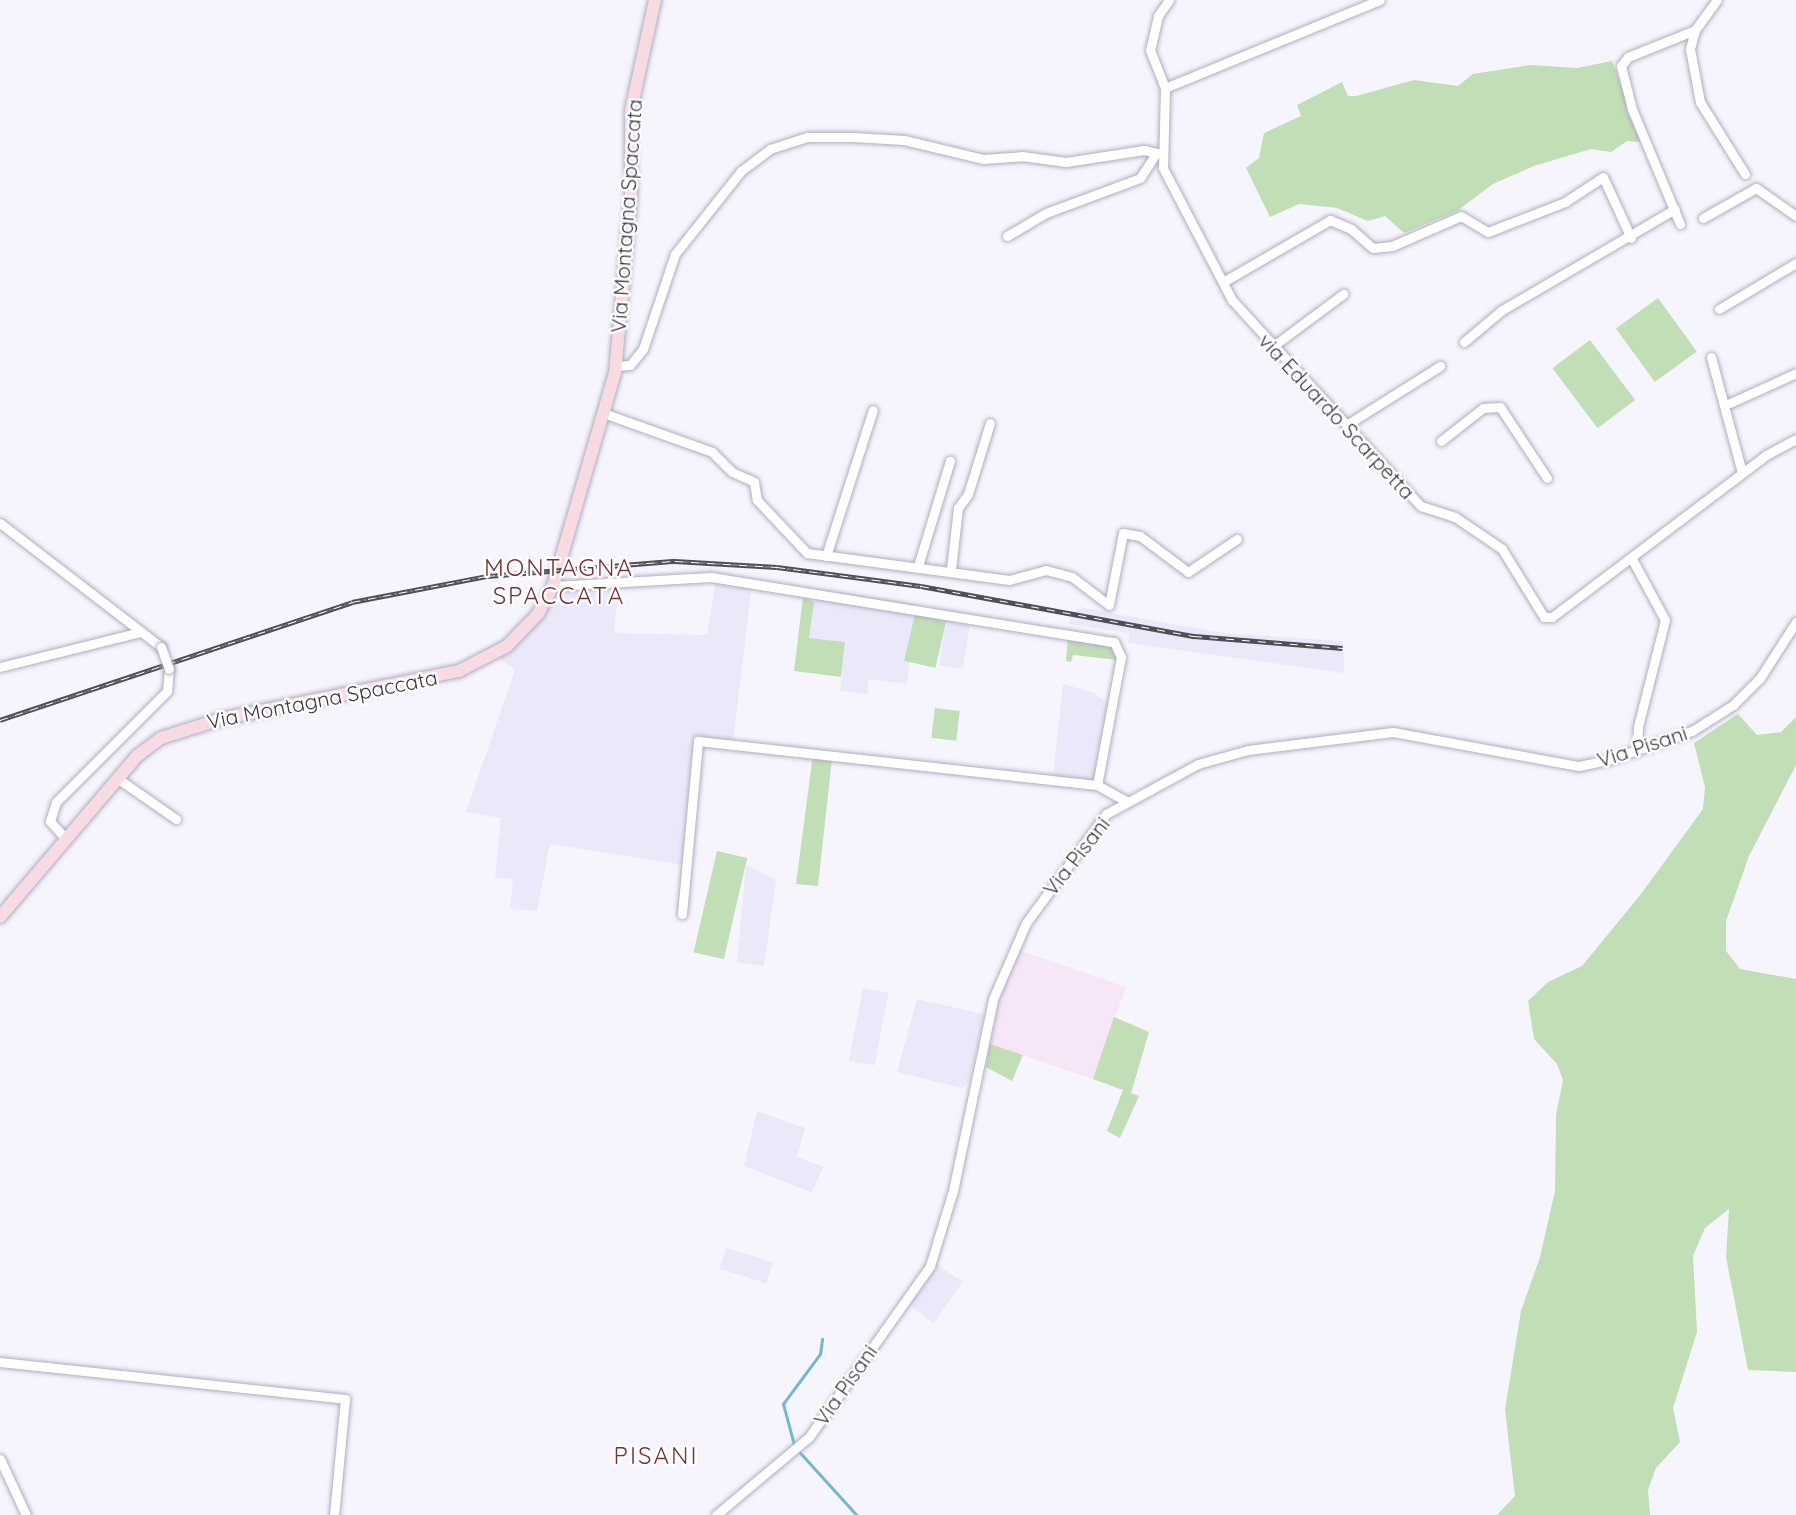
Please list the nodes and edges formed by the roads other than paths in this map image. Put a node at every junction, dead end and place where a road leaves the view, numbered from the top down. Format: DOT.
graph roads {
  1 [pos="655,0"];
  2 [pos="1380,0"];
  3 [pos="1717,0"];
  4 [pos="1166,2"];
  5 [pos="1695,30"];
  6 [pos="1166,88"];
  7 [pos="1159,153"];
  8 [pos="1745,174"];
  9 [pos="1675,209"];
  10 [pos="1796,216"];
  11 [pos="1703,218"];
  12 [pos="1680,223"];
  13 [pos="1007,236"];
  14 [pos="1631,238"];
  15 [pos="1796,263"];
  16 [pos="1223,282"];
  17 [pos="1343,294"];
  18 [pos="1719,309"];
  19 [pos="1464,342"];
  20 [pos="1272,347"];
  21 [pos="1711,357"];
  22 [pos="616,366"];
  23 [pos="1440,366"];
  24 [pos="1796,373"];
  25 [pos="1730,403"];
  26 [pos="873,410"];
  27 [pos="606,414"];
  28 [pos="990,423"];
  29 [pos="1348,424"];
  30 [pos="1796,439"];
  31 [pos="1441,441"];
  32 [pos="950,461"];
  33 [pos="1742,473"];
  34 [pos="1546,478"];
  35 [pos="0,523"];
  36 [pos="1237,539"];
  37 [pos="826,556"];
  38 [pos="1632,559"];
  39 [pos="918,566"];
  40 [pos="951,569"];
  41 [pos="553,586"];
  42 [pos="1796,622"];
  43 [pos="140,632"];
  44 [pos="0,667"];
  45 [pos="1637,751"];
  46 [pos="117,778"];
  47 [pos="1097,785"];
  48 [pos="1126,801"];
  49 [pos="176,819"];
  50 [pos="66,839"];
  51 [pos="682,914"];
  52 [pos="0,918"];
  53 [pos="0,1362"];
  54 [pos="0,1459"];
  55 [pos="26,1515"];
  56 [pos="334,1515"];
  57 [pos="716,1515"];
  1 -- 22 [label="main road, Via Montagna Spaccata"];
  2 -- 6 [label="street"];
  3 -- 5 [label="street"];
  4 -- 6 [label="street, via Eduardo Scarpetta"];
  5 -- 8 [label="street"];
  5 -- 9 [label="street"];
  6 -- 7 [label="street, via Eduardo Scarpetta"];
  7 -- 13 [label="street"];
  7 -- 16 [label="street, via Eduardo Scarpetta"];
  7 -- 22 [label="street"];
  9 -- 12 [label="street"];
  9 -- 14 [label="street"];
  10 -- 11 [label="street"];
  14 -- 16 [label="street"];
  14 -- 19 [label="street"];
  15 -- 18 [label="street"];
  16 -- 20 [label="street, via Eduardo Scarpetta"];
  17 -- 20 [label="street"];
  20 -- 29 [label="street, via Eduardo Scarpetta"];
  21 -- 33 [label="street"];
  22 -- 27 [label="main road, Via Montagna Spaccata"];
  23 -- 29 [label="street"];
  24 -- 25 [label="street"];
  26 -- 37 [label="street"];
  27 -- 37 [label="street"];
  27 -- 41 [label="main road, Via Montagna Spaccata"];
  28 -- 40 [label="street"];
  29 -- 38 [label="street, via Eduardo Scarpetta"];
  30 -- 33 [label="street, via Eduardo Scarpetta"];
  31 -- 34 [label="street"];
  32 -- 39 [label="street"];
  33 -- 38 [label="street, via Eduardo Scarpetta"];
  35 -- 43 [label="street"];
  36 -- 40 [label="street"];
  37 -- 39 [label="street"];
  38 -- 45 [label="street"];
  39 -- 40 [label="street"];
  41 -- 46 [label="main road, Via Montagna Spaccata"];
  41 -- 47 [label="street"];
  42 -- 45 [label="street, Via Pisani"];
  43 -- 44 [label="street"];
  43 -- 50 [label="street, bridge"];
  45 -- 48 [label="street, Via Pisani"];
  46 -- 49 [label="street"];
  46 -- 50 [label="main road, Via Montagna Spaccata"];
  47 -- 48 [label="street"];
  47 -- 51 [label="street"];
  48 -- 57 [label="street, Via Pisani"];
  50 -- 52 [label="main road, Via Montagna Spaccata"];
  53 -- 56 [label="street"];
  54 -- 55 [label="street"];
}
